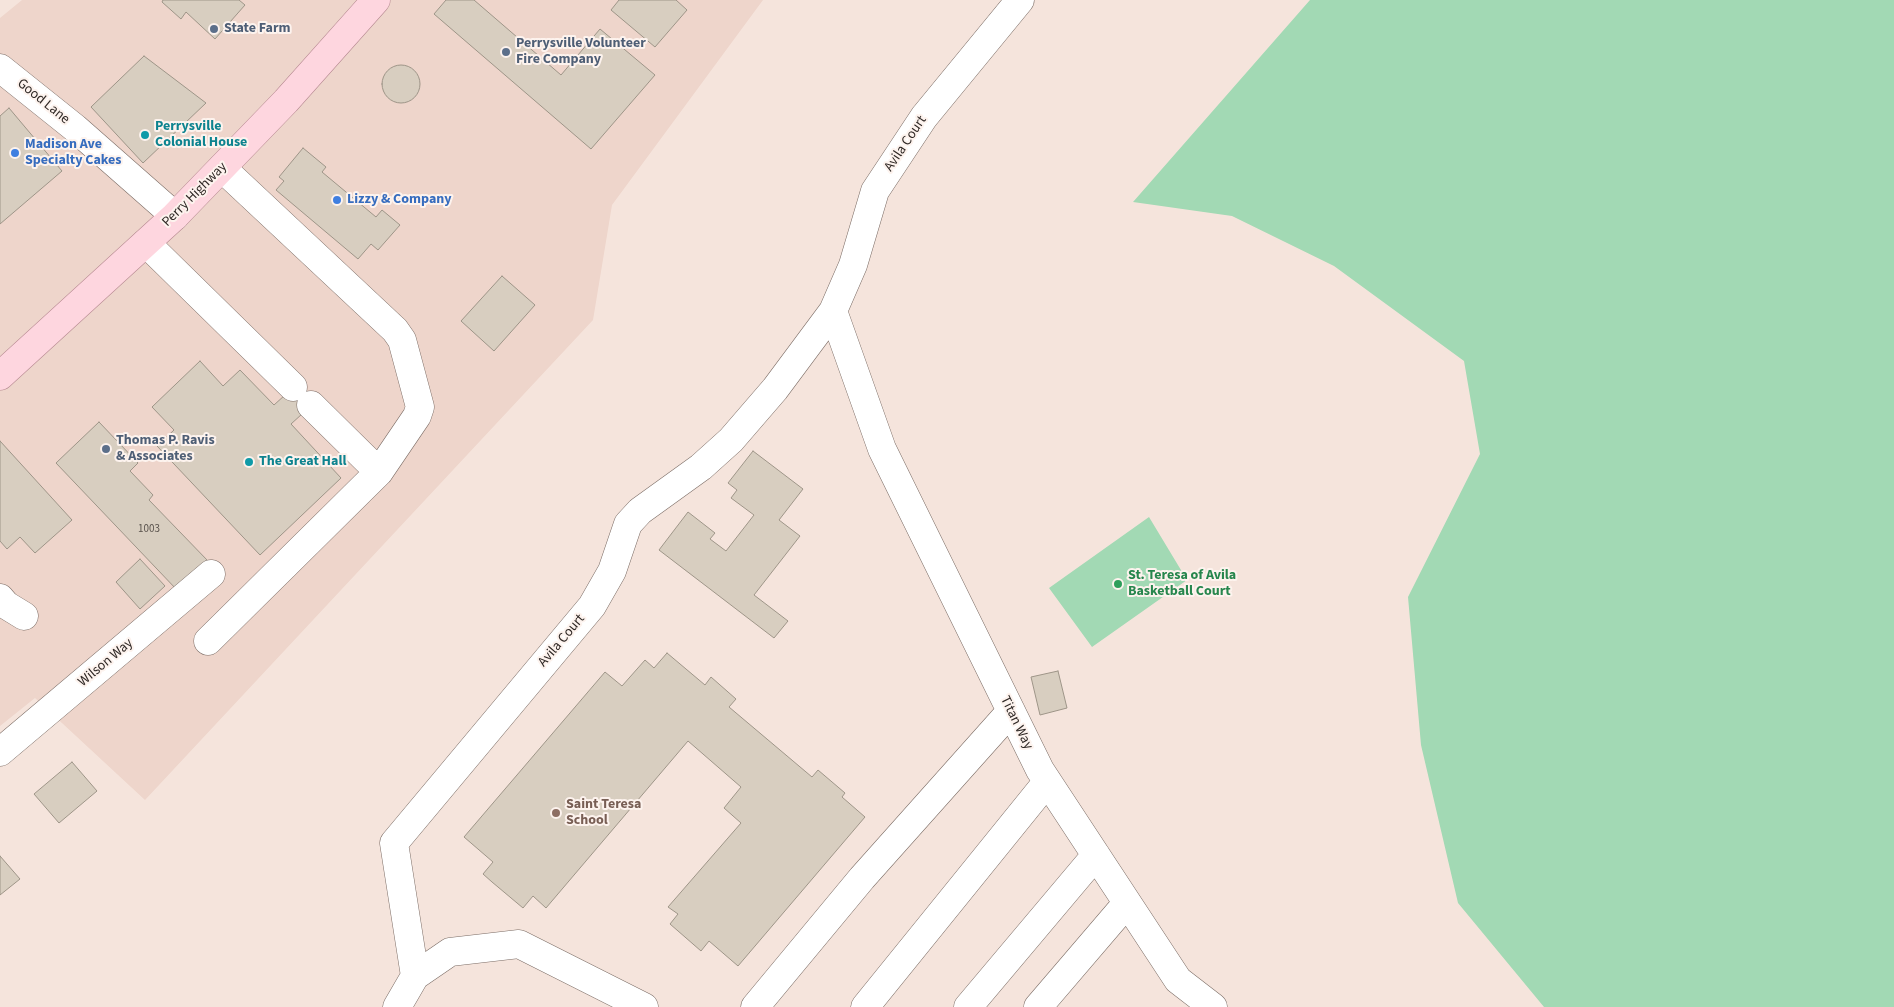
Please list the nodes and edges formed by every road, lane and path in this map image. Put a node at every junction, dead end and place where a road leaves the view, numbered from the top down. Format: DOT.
graph roads {
  1 [pos="376,0"];
  2 [pos="1020,0"];
  3 [pos="0,68"];
  4 [pos="222,168"];
  5 [pos="175,216"];
  6 [pos="146,243"];
  7 [pos="834,312"];
  8 [pos="0,376"];
  9 [pos="379,472"];
  10 [pos="211,574"];
  11 [pos="0,598"];
  12 [pos="24,616"];
  13 [pos="208,641"];
  14 [pos="1010,711"];
  15 [pos="0,752"];
  16 [pos="1047,782"];
  17 [pos="1096,855"];
  18 [pos="1127,903"];
  19 [pos="415,976"];
  20 [pos="397,1007"];
  21 [pos="644,1007"];
  22 [pos="754,1007"];
  23 [pos="865,1007"];
  24 [pos="968,1007"];
  25 [pos="1038,1007"];
  26 [pos="1213,1007"];
  1 -- 4 [label="main road, Perry Highway"];
  2 -- 7 [label="street, Avila Court"];
  3 -- 5 [label="street, Good Lane"];
  4 -- 5 [label="main road, Perry Highway"];
  4 -- 9 [label="street"];
  5 -- 6 [label="main road, Perry Highway"];
  6 -- 8 [label="main road, Perry Highway"];
  6 -- 9 [label="street"];
  7 -- 14 [label="street, Titan Way"];
  7 -- 19 [label="street, Avila Court"];
  9 -- 13 [label="street"];
  10 -- 15 [label="street, Wilson Way"];
  11 -- 12 [label="street"];
  14 -- 16 [label="street, Titan Way"];
  14 -- 22 [label="street"];
  16 -- 17 [label="street, Titan Way"];
  16 -- 23 [label="street"];
  17 -- 18 [label="street, Titan Way"];
  17 -- 24 [label="street"];
  18 -- 25 [label="street"];
  18 -- 26 [label="street, Titan Way"];
  19 -- 20 [label="street"];
  19 -- 21 [label="street"];
}
